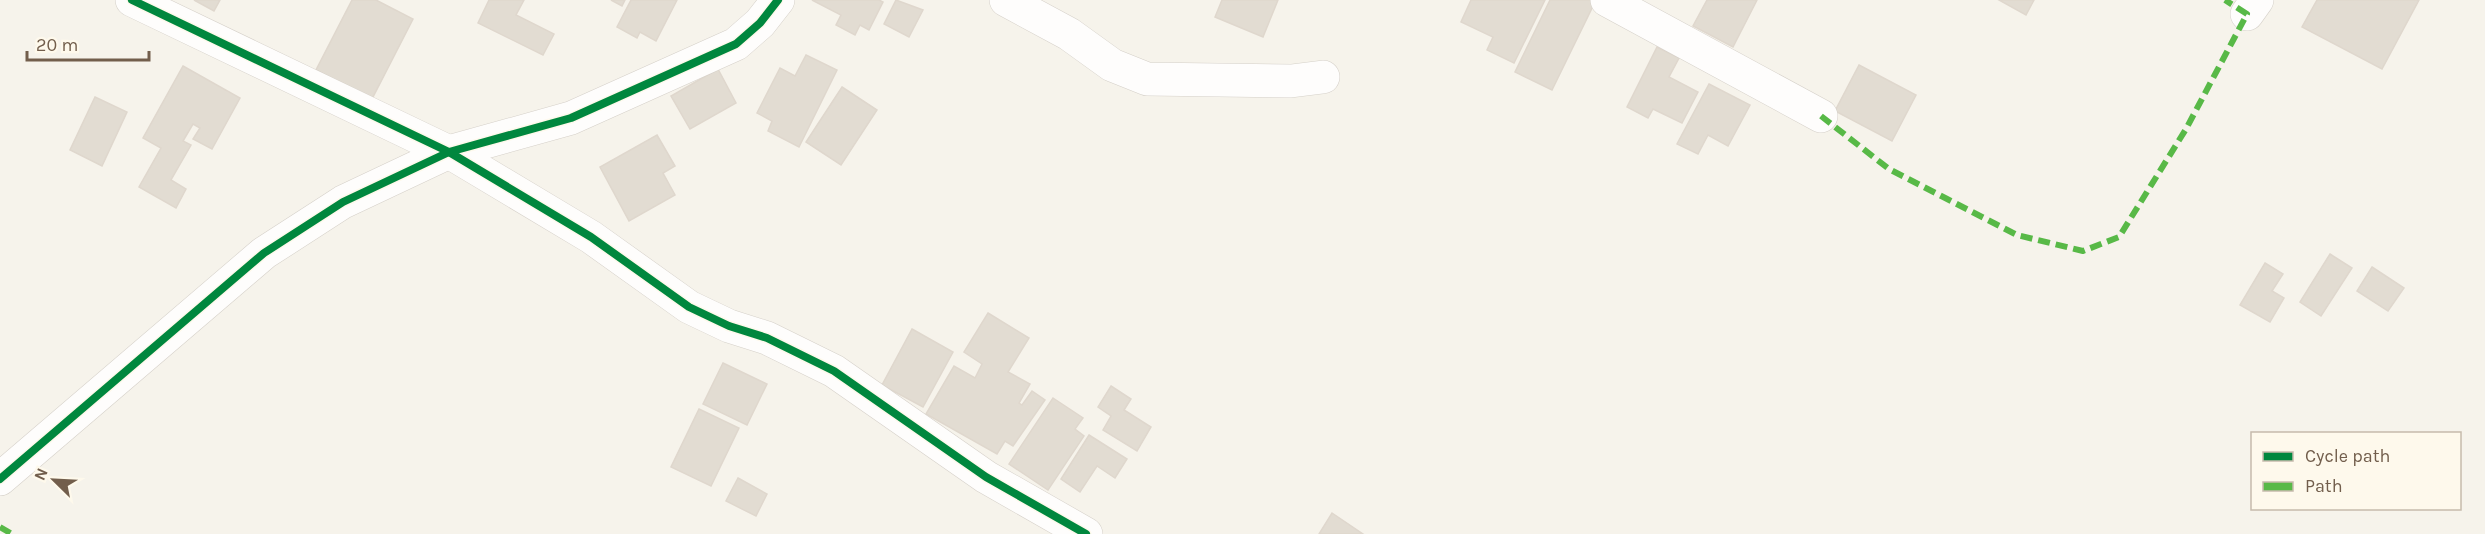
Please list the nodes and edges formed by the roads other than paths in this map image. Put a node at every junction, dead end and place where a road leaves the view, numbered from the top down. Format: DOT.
graph roads {
  1 [pos="132,0"];
  2 [pos="778,0"];
  3 [pos="1006,0"];
  4 [pos="1606,0"];
  5 [pos="1323,77"];
  6 [pos="1821,116"];
  7 [pos="448,152"];
  8 [pos="0,479"];
  9 [pos="1086,534"];
  1 -- 7 [label="street"];
  2 -- 7 [label="street"];
  3 -- 5 [label="street"];
  4 -- 6 [label="street"];
  7 -- 8 [label="street"];
  7 -- 9 [label="street"];
}
